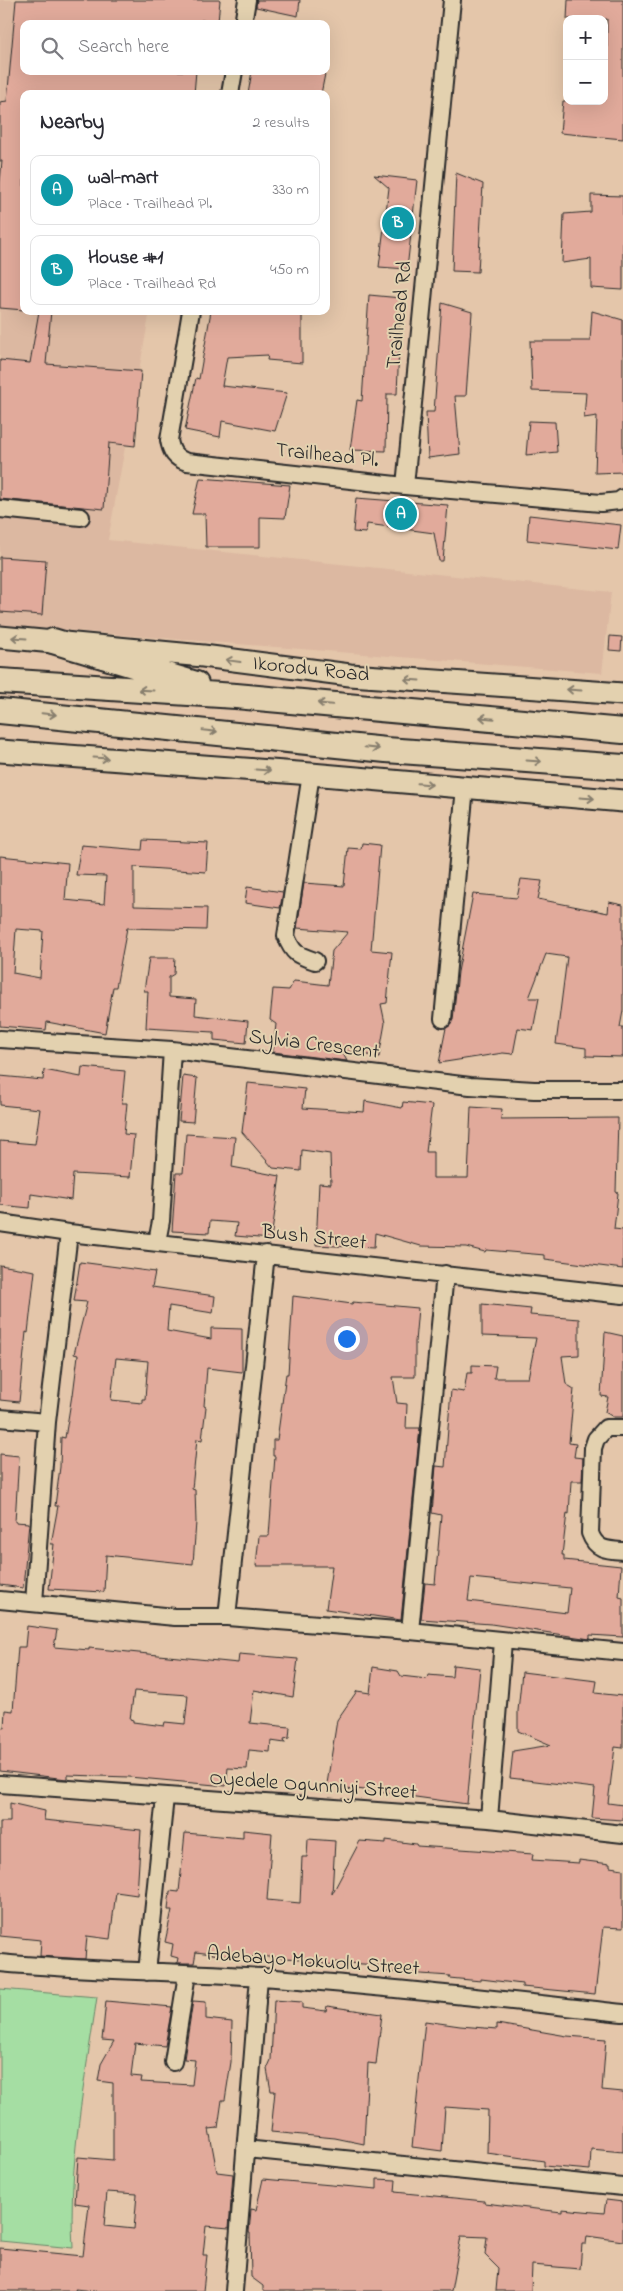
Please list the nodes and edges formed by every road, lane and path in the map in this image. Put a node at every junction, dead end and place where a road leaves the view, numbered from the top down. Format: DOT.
graph roads {
  1 [pos="247,0"];
  2 [pos="452,0"];
  3 [pos="244,20"];
  4 [pos="233,75"];
  5 [pos="231,90"];
  6 [pos="190,315"];
  7 [pos="404,486"];
  8 [pos="623,498"];
  9 [pos="0,509"];
  10 [pos="81,517"];
  11 [pos="0,637"];
  12 [pos="53,641"];
  13 [pos="0,681"];
  14 [pos="623,694"];
  15 [pos="236,696"];
  16 [pos="0,710"];
  17 [pos="623,731"];
  18 [pos="0,750"];
  19 [pos="623,767"];
  20 [pos="311,774"];
  21 [pos="465,787"];
  22 [pos="623,801"];
  23 [pos="315,961"];
  24 [pos="443,1019"];
  25 [pos="0,1039"];
  26 [pos="172,1050"];
  27 [pos="623,1090"];
  28 [pos="0,1223"];
  29 [pos="68,1233"];
  30 [pos="157,1242"];
  31 [pos="266,1254"];
  32 [pos="445,1274"];
  33 [pos="623,1295"];
  34 [pos="0,1418"];
  35 [pos="47,1422"];
  36 [pos="623,1428"];
  37 [pos="623,1551"];
  38 [pos="0,1600"];
  39 [pos="34,1603"];
  40 [pos="227,1617"];
  41 [pos="410,1631"];
  42 [pos="503,1641"];
  43 [pos="623,1652"];
  44 [pos="0,1784"];
  45 [pos="165,1797"];
  46 [pos="489,1819"];
  47 [pos="623,1834"];
  48 [pos="0,1963"];
  49 [pos="147,1972"];
  50 [pos="187,1974"];
  51 [pos="259,1977"];
  52 [pos="623,2013"];
  53 [pos="173,2062"];
  54 [pos="245,2149"];
  55 [pos="623,2187"];
  56 [pos="234,2291"];
  1 -- 3 [label="street"];
  2 -- 7 [label="street, Trailhead Rd"];
  4 -- 5 [label="street"];
  6 -- 7 [label="street, Trailhead Pl."];
  7 -- 8 [label="street, Trailhead Pl."];
  9 -- 10 [label="street"];
  12 -- 11 [label="main road, Ikorodu Road, one-way"];
  14 -- 12 [label="main road, Ikorodu Road, one-way"];
  12 -- 15 [label="highway"];
  15 -- 13 [label="highway, Ikorodu Road, one-way"];
  17 -- 15 [label="highway, Ikorodu Road, one-way"];
  16 -- 19 [label="highway, one-way"];
  18 -- 20 [label="main road, one-way"];
  20 -- 21 [label="main road, one-way"];
  20 -- 23 [label="street"];
  21 -- 22 [label="main road, one-way"];
  21 -- 24 [label="street"];
  25 -- 26 [label="street, Sylvia Crescent"];
  26 -- 27 [label="street, Sylvia Crescent"];
  26 -- 30 [label="street"];
  28 -- 29 [label="street, Bush Street"];
  29 -- 30 [label="street, Bush Street"];
  29 -- 35 [label="street"];
  30 -- 31 [label="street, Bush Street"];
  31 -- 32 [label="street, Bush Street"];
  31 -- 40 [label="street"];
  32 -- 33 [label="street, Bush Street"];
  32 -- 41 [label="street"];
  34 -- 35 [label="street"];
  35 -- 39 [label="street"];
  36 -- 37 [label="street"];
  38 -- 39 [label="street"];
  39 -- 40 [label="street"];
  40 -- 41 [label="street"];
  41 -- 42 [label="street"];
  42 -- 43 [label="street"];
  42 -- 46 [label="street"];
  44 -- 45 [label="street, Oyedele Ogunniyi Street"];
  45 -- 46 [label="street, Oyedele Ogunniyi Street"];
  45 -- 49 [label="street"];
  46 -- 47 [label="street, Oyedele Ogunniyi Street"];
  48 -- 49 [label="street, Adebayo Mokuolu Street"];
  49 -- 50 [label="street, Adebayo Mokuolu Street"];
  50 -- 51 [label="street, Adebayo Mokuolu Street"];
  50 -- 53 [label="street"];
  51 -- 52 [label="street, Adebayo Mokuolu Street"];
  51 -- 54 [label="street"];
  54 -- 55 [label="street"];
  54 -- 56 [label="street"];
}
